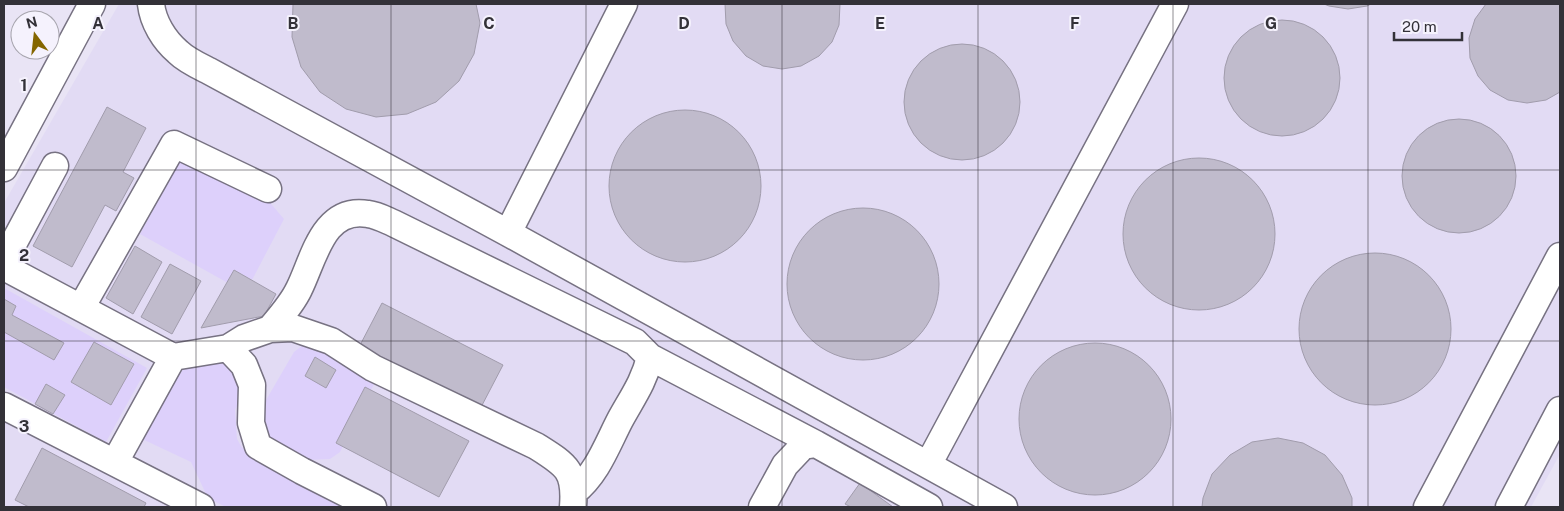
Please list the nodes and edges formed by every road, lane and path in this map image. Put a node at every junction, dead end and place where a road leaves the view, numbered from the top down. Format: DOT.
graph roads {
  1 [pos="92,4"];
  2 [pos="151,4"];
  3 [pos="624,4"];
  4 [pos="1175,4"];
  5 [pos="55,166"];
  6 [pos="4,168"];
  7 [pos="268,189"];
  8 [pos="508,233"];
  9 [pos="1560,256"];
  10 [pos="4,261"];
  11 [pos="4,267"];
  12 [pos="81,308"];
  13 [pos="270,329"];
  14 [pos="228,348"];
  15 [pos="173,357"];
  16 [pos="650,357"];
  17 [pos="4,406"];
  18 [pos="1560,410"];
  19 [pos="816,444"];
  20 [pos="115,462"];
  21 [pos="928,465"];
  22 [pos="168,500"];
  23 [pos="573,500"];
  24 [pos="921,505"];
  25 [pos="201,507"];
  26 [pos="373,507"];
  27 [pos="762,507"];
  28 [pos="1004,507"];
  29 [pos="1427,507"];
  30 [pos="1509,507"];
  1 -- 6 [label="lane"];
  2 -- 8 [label="lane"];
  3 -- 8 [label="lane"];
  4 -- 21 [label="lane"];
  5 -- 10 [label="lane"];
  7 -- 12 [label="lane"];
  8 -- 21 [label="lane"];
  9 -- 29 [label="lane"];
  11 -- 12 [label="lane"];
  12 -- 15 [label="lane"];
  13 -- 14 [label="lane"];
  13 -- 16 [label="lane"];
  13 -- 23 [label="lane"];
  14 -- 15 [label="lane"];
  14 -- 26 [label="lane"];
  15 -- 20 [label="lane"];
  16 -- 19 [label="lane"];
  16 -- 23 [label="lane"];
  17 -- 20 [label="lane"];
  18 -- 30 [label="lane"];
  19 -- 24 [label="lane"];
  19 -- 27 [label="lane"];
  20 -- 22 [label="lane"];
  21 -- 28 [label="lane"];
  22 -- 25 [label="lane"];
}
